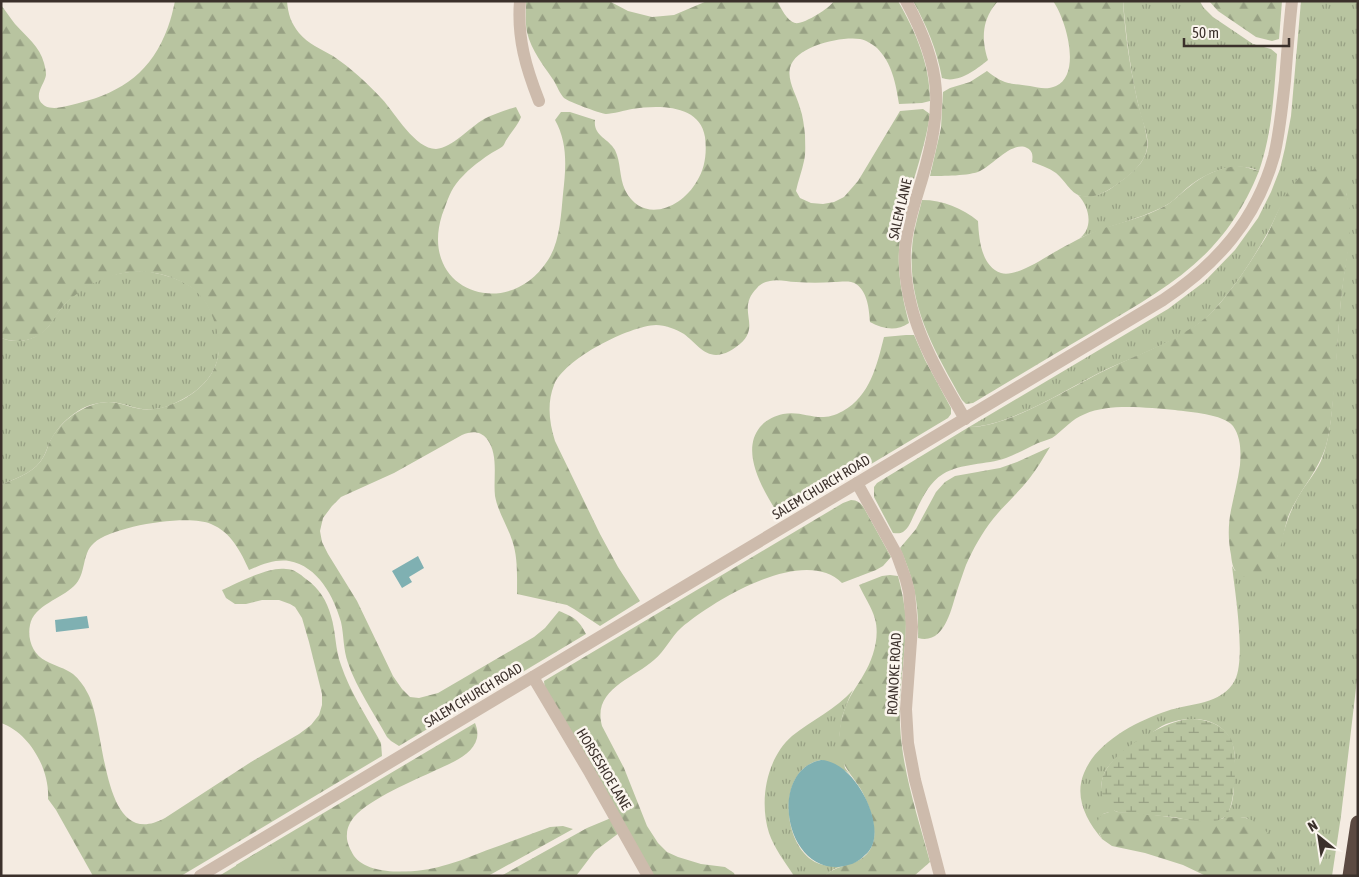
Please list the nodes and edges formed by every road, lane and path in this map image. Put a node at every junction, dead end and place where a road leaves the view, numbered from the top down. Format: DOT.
graph roads {
  1 [pos="520,1"];
  2 [pos="906,1"];
  3 [pos="1292,1"];
  4 [pos="539,101"];
  5 [pos="965,419"];
  6 [pos="857,483"];
  7 [pos="533,677"];
  8 [pos="1358,822"];
  9 [pos="200,876"];
  10 [pos="648,876"];
  11 [pos="940,876"];
  12 [pos="1350,876"];
  1 -- 4 [label="street"];
  2 -- 5 [label="street, SALEM LANE"];
  3 -- 5 [label="street, SALEM CHURCH ROAD"];
  5 -- 6 [label="street, SALEM CHURCH ROAD"];
  6 -- 7 [label="street, SALEM CHURCH ROAD"];
  6 -- 11 [label="street, ROANOKE ROAD"];
  7 -- 9 [label="street, SALEM CHURCH ROAD"];
  7 -- 10 [label="street, HORSESHOE LANE"];
  8 -- 12 [label="highway"];
}
